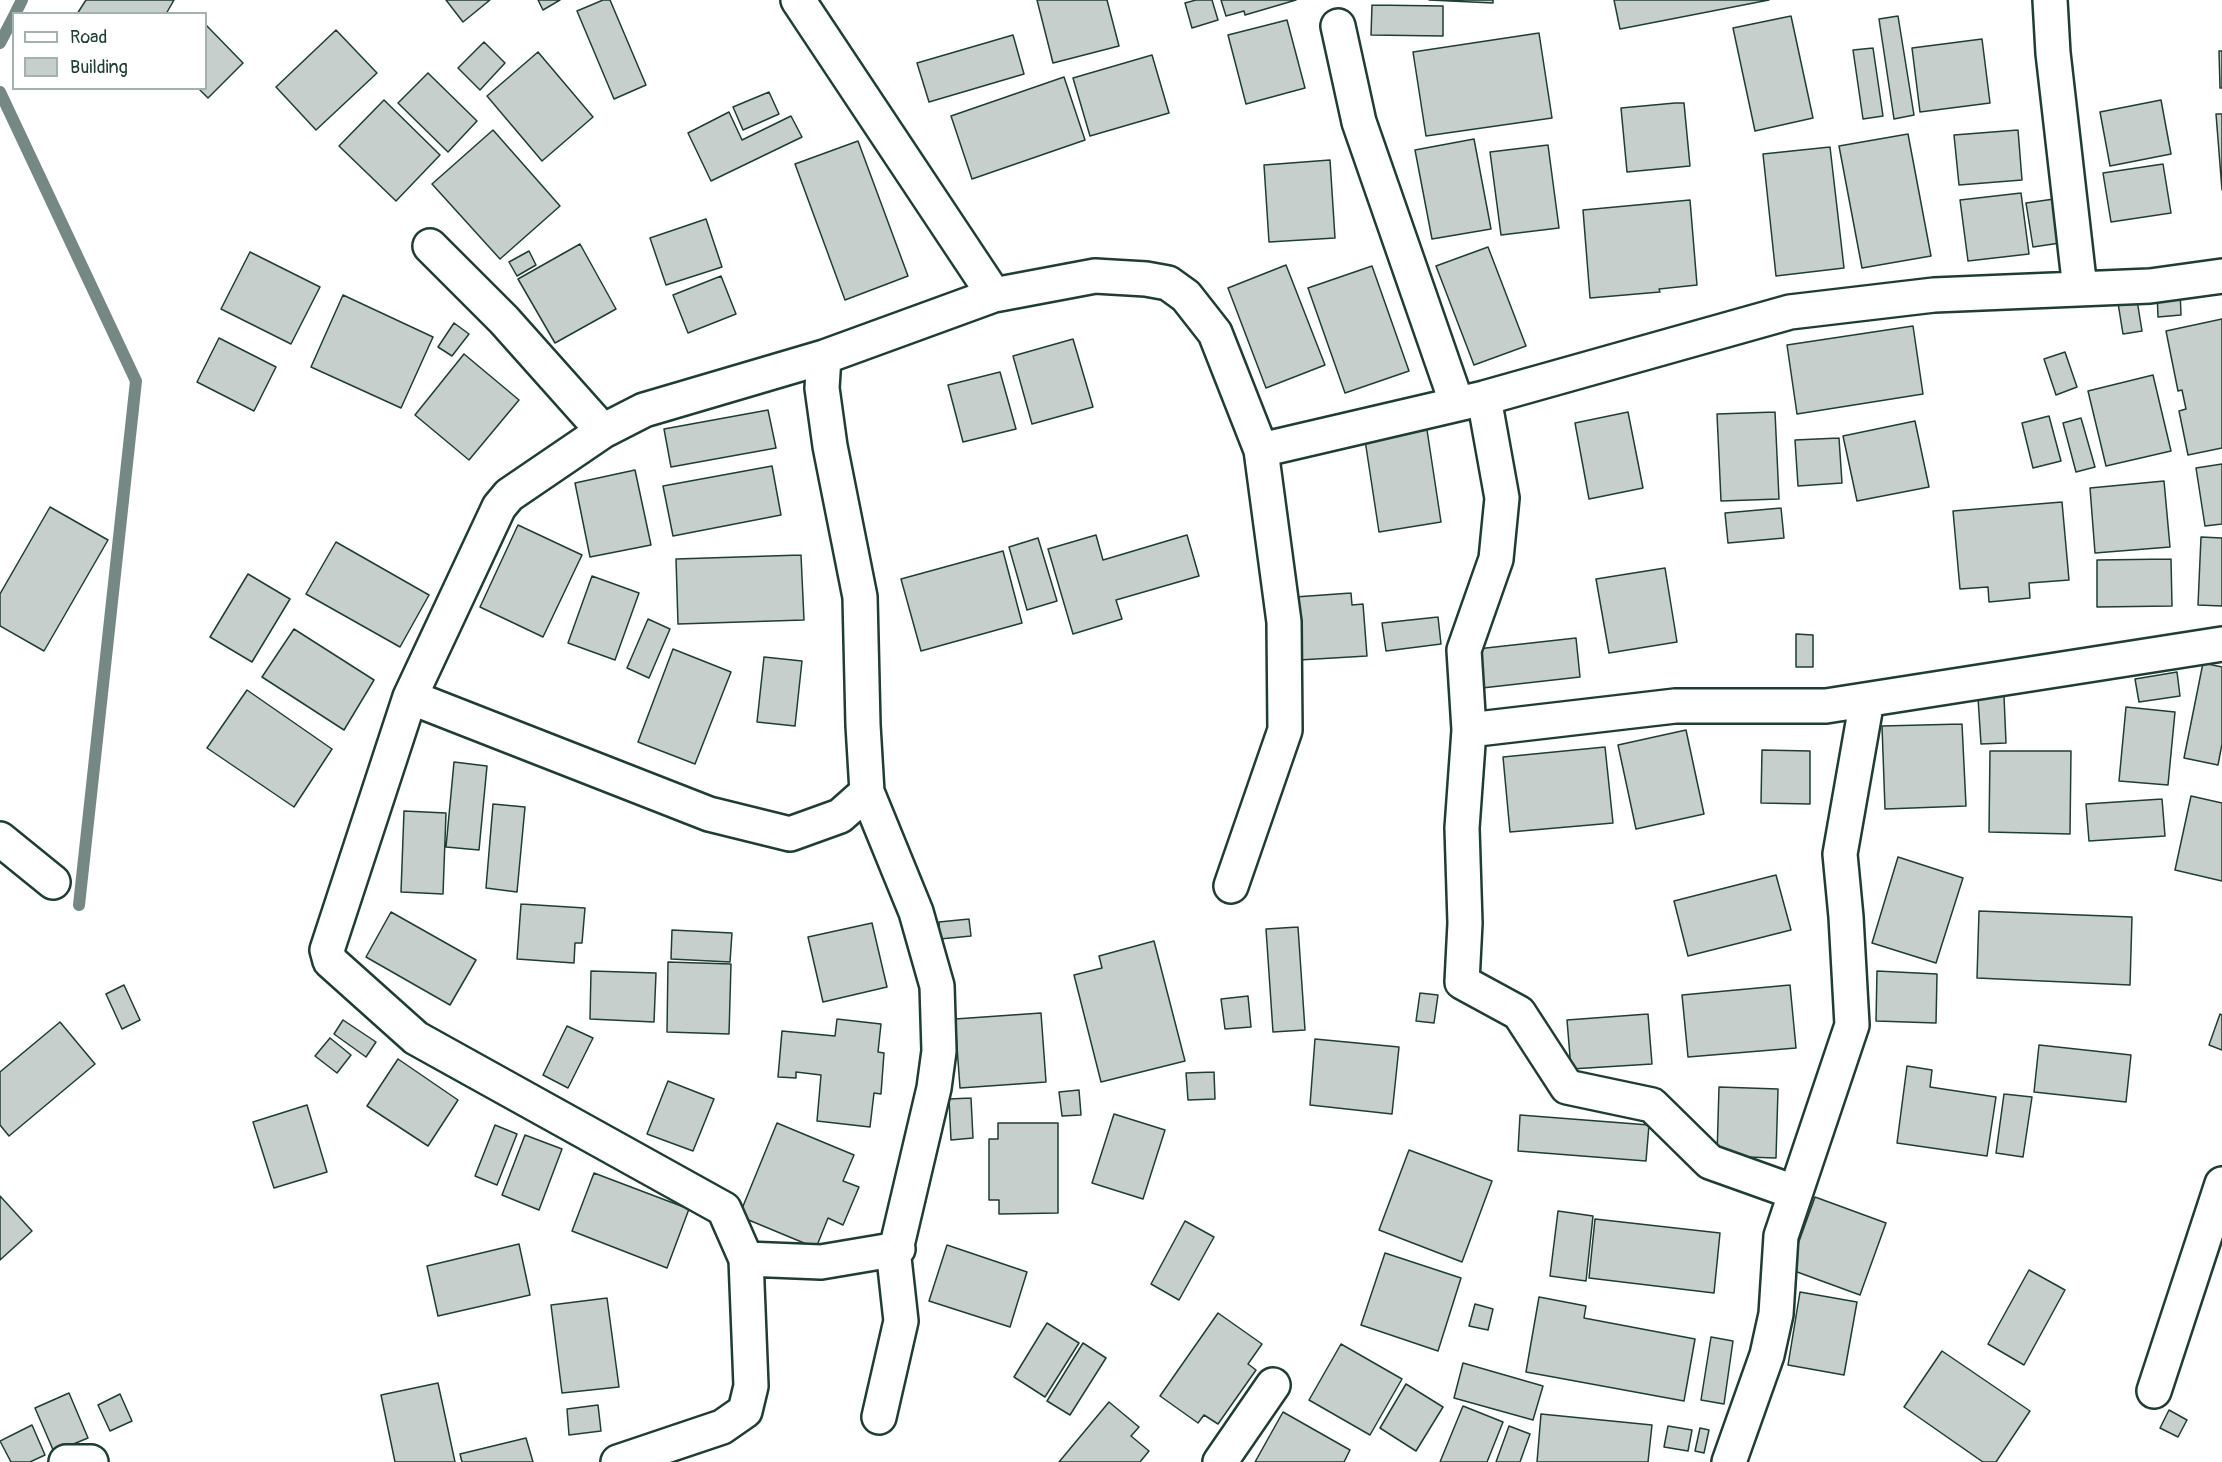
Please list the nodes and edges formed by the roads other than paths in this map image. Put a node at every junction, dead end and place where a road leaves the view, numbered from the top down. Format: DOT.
graph roads {
  1 [pos="798,0"];
  2 [pos="2050,0"];
  3 [pos="1338,26"];
  4 [pos="430,246"];
  5 [pos="2222,276"];
  6 [pos="2080,289"];
  7 [pos="994,295"];
  8 [pos="824,357"];
  9 [pos="1470,401"];
  10 [pos="603,430"];
  11 [pos="1261,450"];
  12 [pos="2222,644"];
  13 [pos="410,698"];
  14 [pos="1868,700"];
  15 [pos="1469,730"];
  16 [pos="867,792"];
  17 [pos="0,839"];
  18 [pos="53,882"];
  19 [pos="1231,886"];
  20 [pos="2222,1184"];
  21 [pos="1794,1192"];
  22 [pos="898,1249"];
  23 [pos="746,1258"];
  24 [pos="1273,1384"];
  25 [pos="2154,1391"];
  26 [pos="879,1417"];
  27 [pos="66,1462"];
  28 [pos="91,1462"];
  29 [pos="618,1462"];
  30 [pos="1220,1462"];
  31 [pos="1729,1462"];
  1 -- 7 [label="street"];
  2 -- 6 [label="street"];
  3 -- 9 [label="street"];
  4 -- 10 [label="street"];
  5 -- 6 [label="street"];
  6 -- 9 [label="street"];
  7 -- 8 [label="street"];
  7 -- 11 [label="street"];
  8 -- 10 [label="street"];
  8 -- 16 [label="street"];
  9 -- 11 [label="street"];
  9 -- 15 [label="street"];
  10 -- 13 [label="street"];
  11 -- 19 [label="street"];
  12 -- 14 [label="street"];
  13 -- 16 [label="street"];
  13 -- 23 [label="street"];
  14 -- 15 [label="street"];
  14 -- 21 [label="street"];
  15 -- 21 [label="street"];
  16 -- 22 [label="street"];
  17 -- 18 [label="street"];
  20 -- 25 [label="street"];
  21 -- 31 [label="street"];
  22 -- 23 [label="street"];
  22 -- 26 [label="street"];
  23 -- 29 [label="street"];
  24 -- 30 [label="street"];
  27 -- 28 [label="street"];
}
